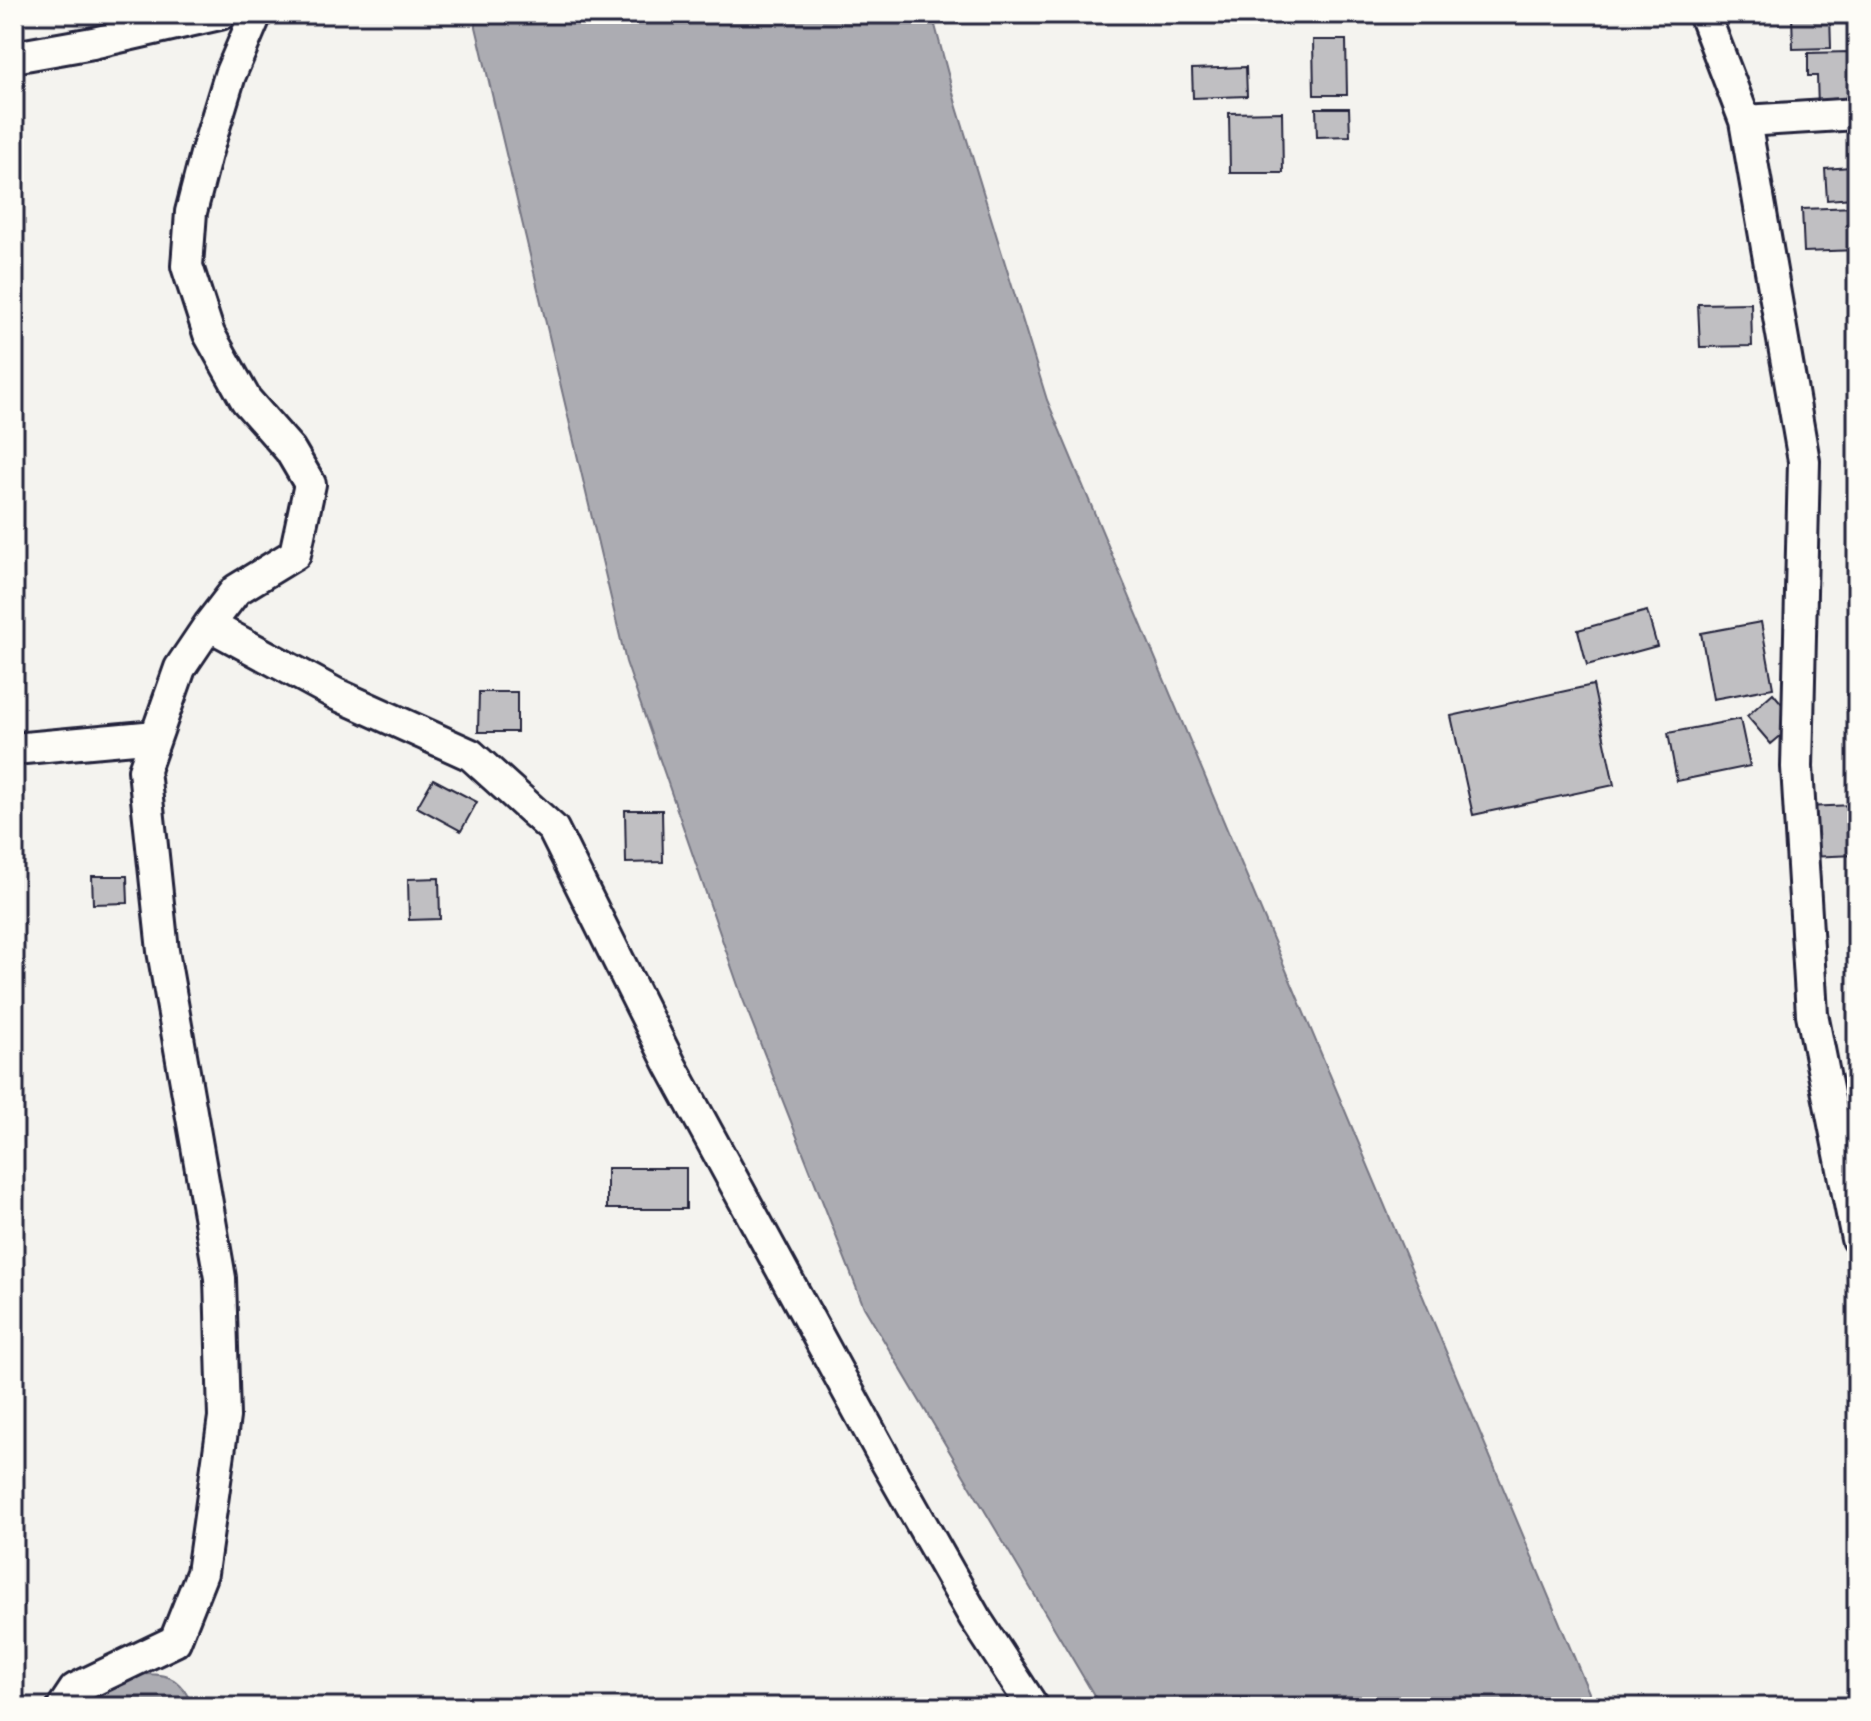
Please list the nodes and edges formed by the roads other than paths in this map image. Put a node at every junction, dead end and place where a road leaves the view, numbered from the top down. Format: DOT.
graph roads {
  1 [pos="220,14"];
  2 [pos="256,14"];
  3 [pos="1704,14"];
  4 [pos="14,57"];
  5 [pos="1857,114"];
  6 [pos="1745,121"];
  7 [pos="209,625"];
  8 [pos="156,736"];
  9 [pos="14,749"];
  10 [pos="1857,1239"];
  11 [pos="63,1707"];
  12 [pos="1033,1707"];
  1 -- 4 [label="street"];
  2 -- 7 [label="street"];
  3 -- 6 [label="street"];
  5 -- 6 [label="street"];
  6 -- 10 [label="street"];
  7 -- 8 [label="street"];
  7 -- 12 [label="street"];
  8 -- 9 [label="street"];
  8 -- 11 [label="street"];
}
